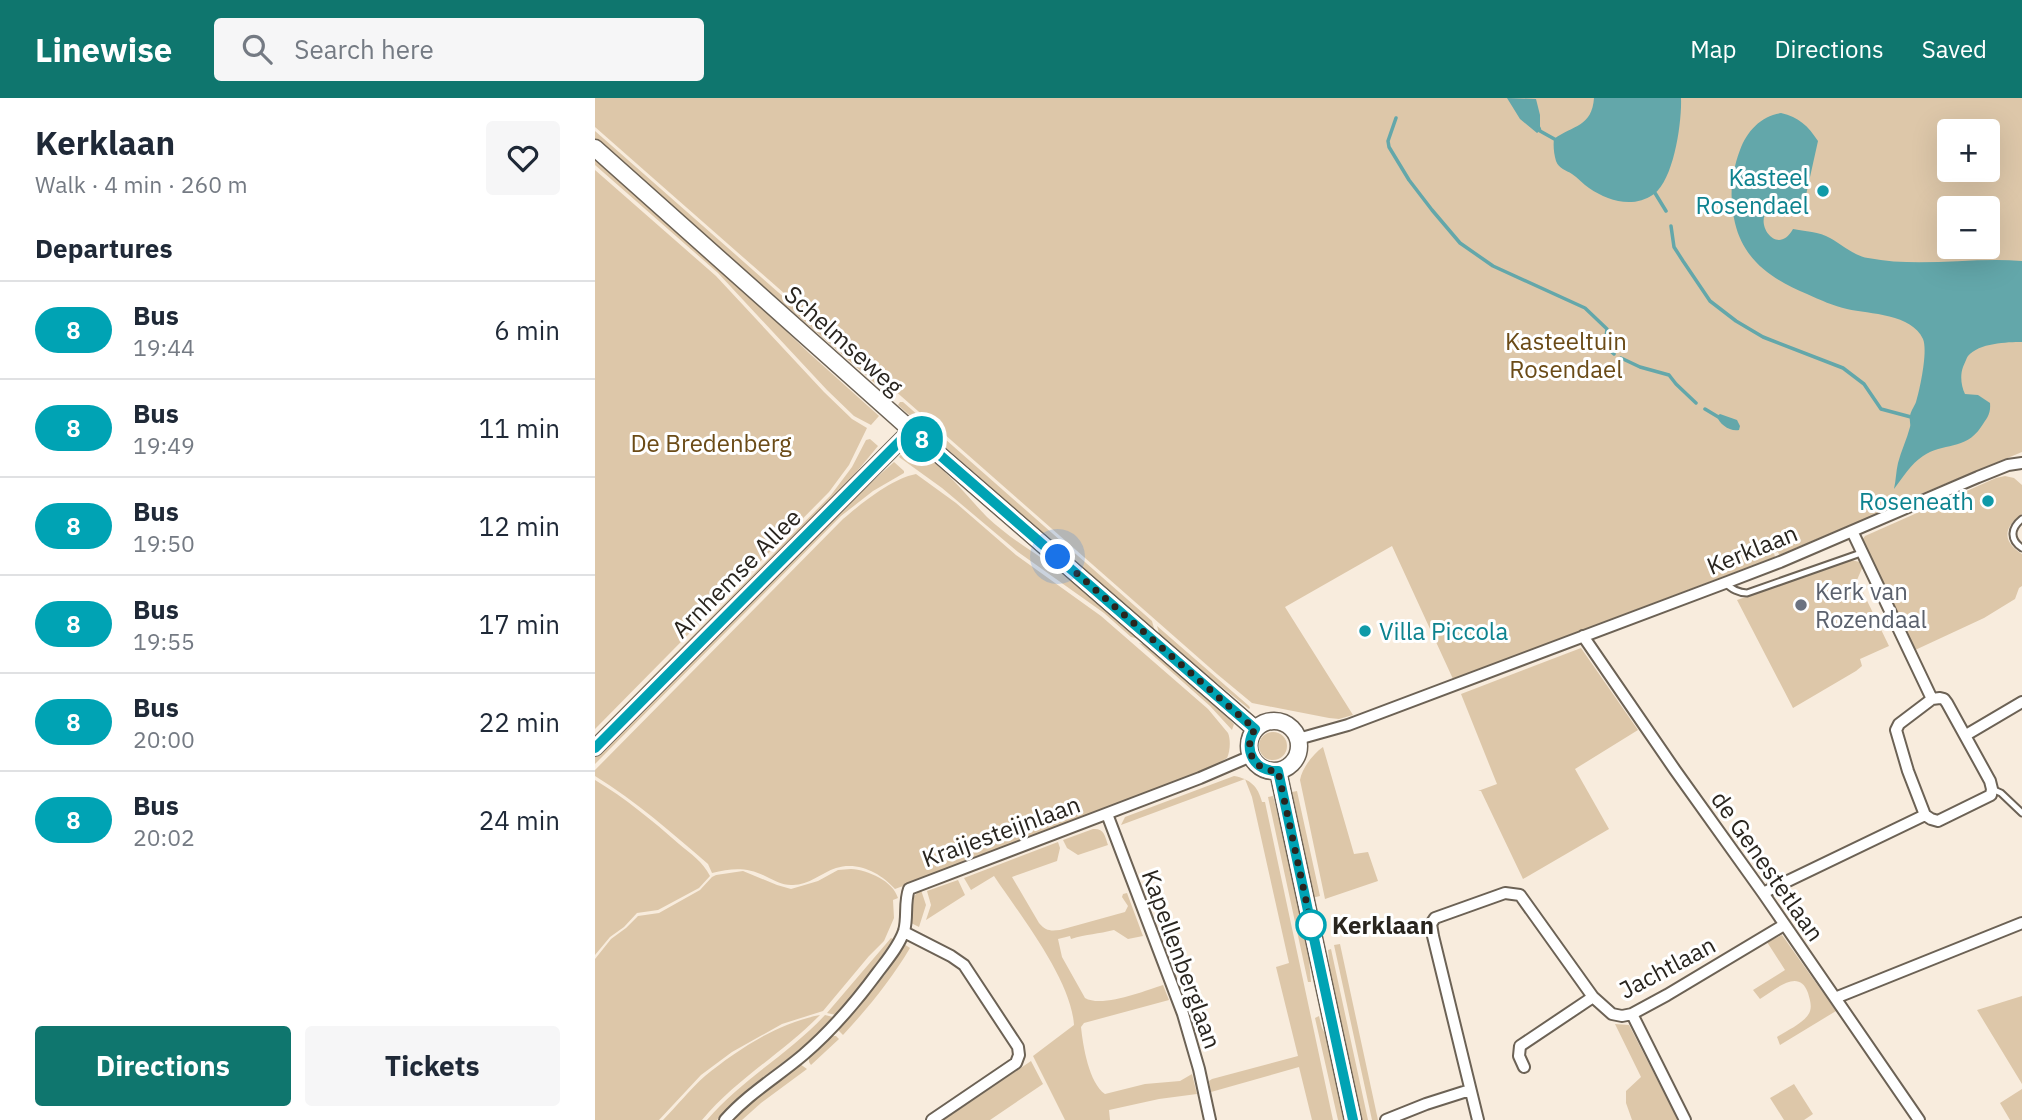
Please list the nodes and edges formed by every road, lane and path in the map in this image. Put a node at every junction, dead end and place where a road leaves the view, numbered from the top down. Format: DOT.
graph roads {
  1 [pos="595,148"];
  2 [pos="911,430"];
  3 [pos="2022,463"];
  4 [pos="2022,519"];
  5 [pos="1852,531"];
  6 [pos="2022,548"];
  7 [pos="1861,553"];
  8 [pos="1725,583"];
  9 [pos="1583,636"];
  10 [pos="1933,699"];
  11 [pos="2022,702"];
  12 [pos="1255,729"];
  13 [pos="1966,735"];
  14 [pos="1297,739"];
  15 [pos="595,748"];
  16 [pos="1243,760"];
  17 [pos="1278,771"];
  18 [pos="1993,789"];
  19 [pos="2022,813"];
  20 [pos="1107,814"];
  21 [pos="1925,815"];
  22 [pos="1763,893"];
  23 [pos="2022,923"];
  24 [pos="1784,925"];
  25 [pos="904,932"];
  26 [pos="1593,997"];
  27 [pos="1835,998"];
  28 [pos="1632,1014"];
  29 [pos="1524,1067"];
  30 [pos="1470,1090"];
  31 [pos="725,1120"];
  32 [pos="932,1120"];
  33 [pos="1210,1120"];
  34 [pos="1353,1120"];
  35 [pos="1386,1120"];
  36 [pos="1478,1120"];
  37 [pos="1685,1120"];
  38 [pos="1919,1120"];
  1 -- 2 [label="main road, Schelmseweg"];
  2 -- 12 [label="main road, Schelmseweg"];
  2 -- 15 [label="street, Arnhemse Allee"];
  3 -- 5 [label="street, Kerklaan"];
  4 -- 6 [label="lane"];
  5 -- 7 [label="street"];
  5 -- 8 [label="street, Kerklaan"];
  7 -- 8 [label="lane"];
  7 -- 10 [label="street"];
  8 -- 9 [label="street, Kerklaan"];
  9 -- 14 [label="street, Kerklaan"];
  9 -- 22 [label="street, de Genestetlaan"];
  10 -- 13 [label="street"];
  10 -- 21 [label="street"];
  11 -- 13 [label="street"];
  12 -- 14 [label="main road"];
  12 -- 16 [label="main road"];
  13 -- 18 [label="street"];
  14 -- 17 [label="main road"];
  16 -- 17 [label="main road"];
  16 -- 20 [label="street, Kraijesteijnlaan"];
  17 -- 34 [label="main road"];
  18 -- 19 [label="lane"];
  18 -- 21 [label="street"];
  20 -- 25 [label="street, Kraijesteijnlaan"];
  20 -- 33 [label="street, Kapellenberglaan"];
  21 -- 22 [label="street"];
  22 -- 24 [label="street, de Genestetlaan"];
  23 -- 27 [label="street"];
  24 -- 27 [label="street, de Genestetlaan"];
  24 -- 28 [label="street, Jachtlaan"];
  25 -- 31 [label="street, Kraijesteijnlaan"];
  25 -- 32 [label="street"];
  26 -- 28 [label="street, Jachtlaan"];
  26 -- 29 [label="street, Jachtlaan"];
  26 -- 30 [label="street"];
  27 -- 38 [label="street, de Genestetlaan"];
  28 -- 37 [label="street"];
  30 -- 35 [label="street"];
  30 -- 36 [label="street"];
}
